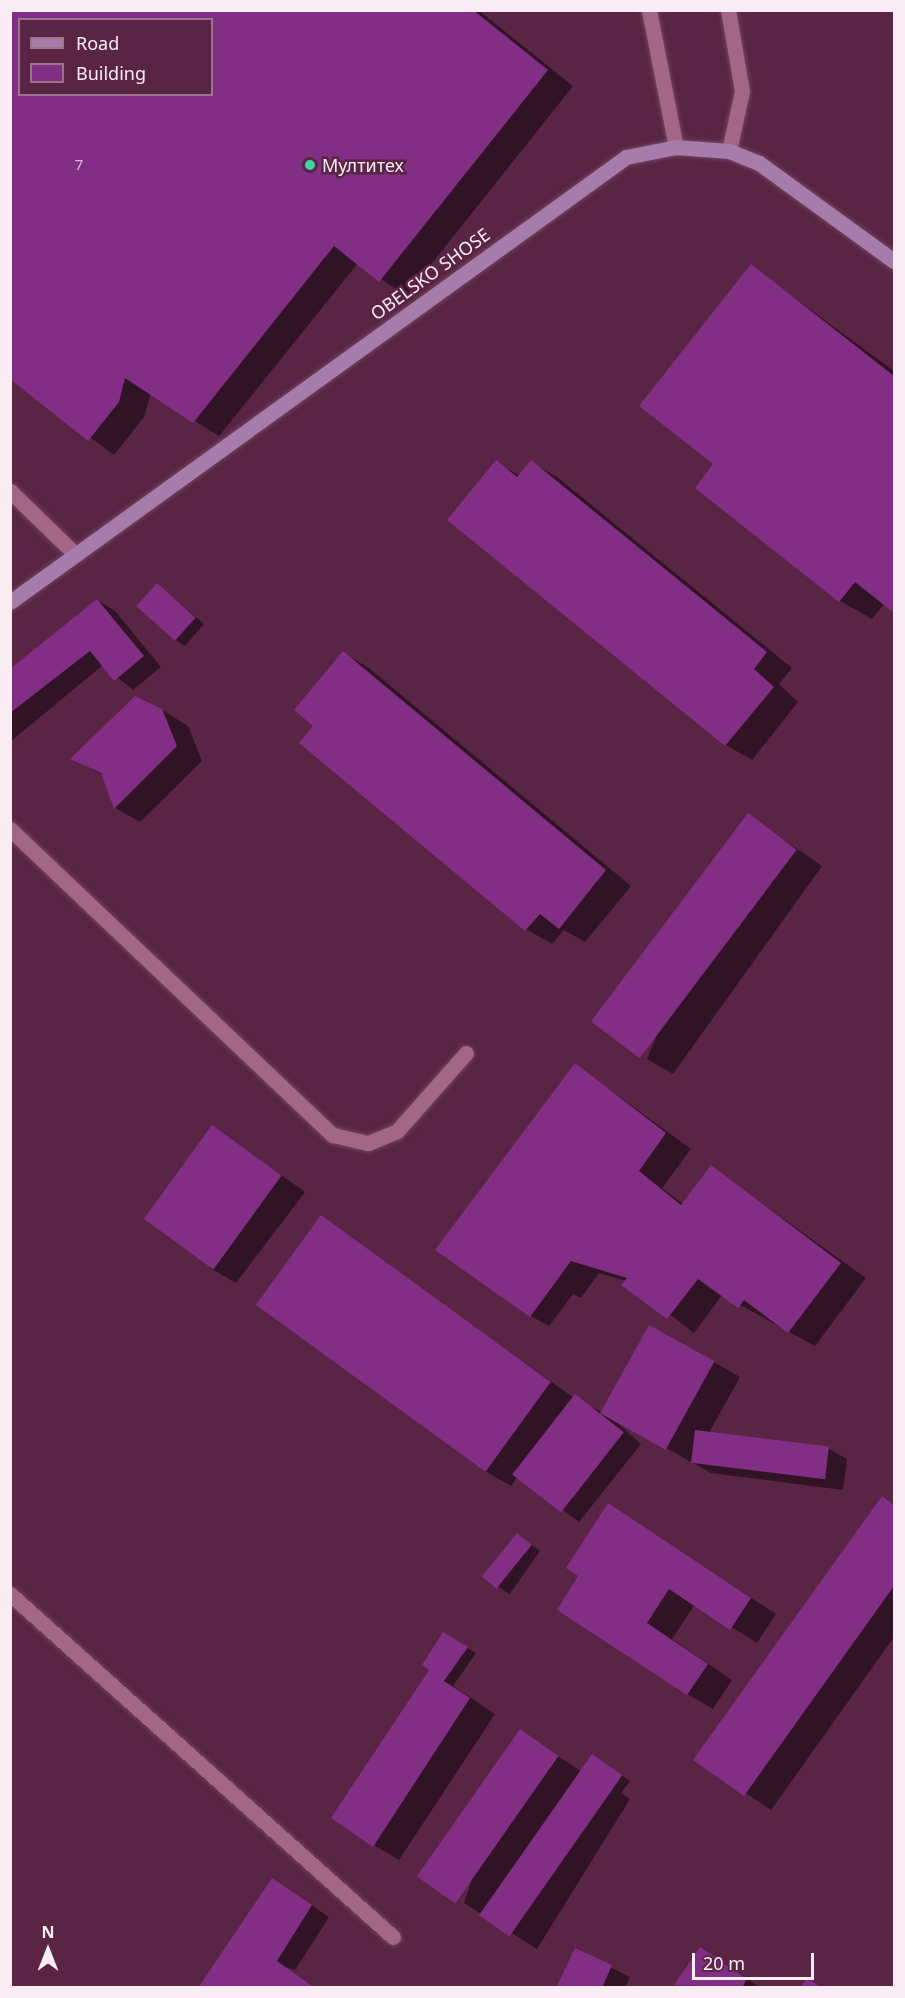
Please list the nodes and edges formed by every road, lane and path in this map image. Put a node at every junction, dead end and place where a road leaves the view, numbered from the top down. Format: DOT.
graph roads {
  1 [pos="649,10"];
  2 [pos="728,10"];
  3 [pos="676,147"];
  4 [pos="729,151"];
  5 [pos="894,261"];
  6 [pos="10,491"];
  7 [pos="75,554"];
  8 [pos="10,602"];
  9 [pos="10,829"];
  10 [pos="466,1053"];
  11 [pos="10,1594"];
  12 [pos="393,1937"];
  1 -- 3 [label="street"];
  2 -- 4 [label="street"];
  3 -- 4 [label="street, OBELSKO SHOSE"];
  3 -- 7 [label="street, OBELSKO SHOSE"];
  4 -- 5 [label="street, OBELSKO SHOSE"];
  6 -- 7 [label="street"];
  7 -- 8 [label="street, OBELSKO SHOSE"];
  9 -- 10 [label="street"];
  11 -- 12 [label="street"];
}
